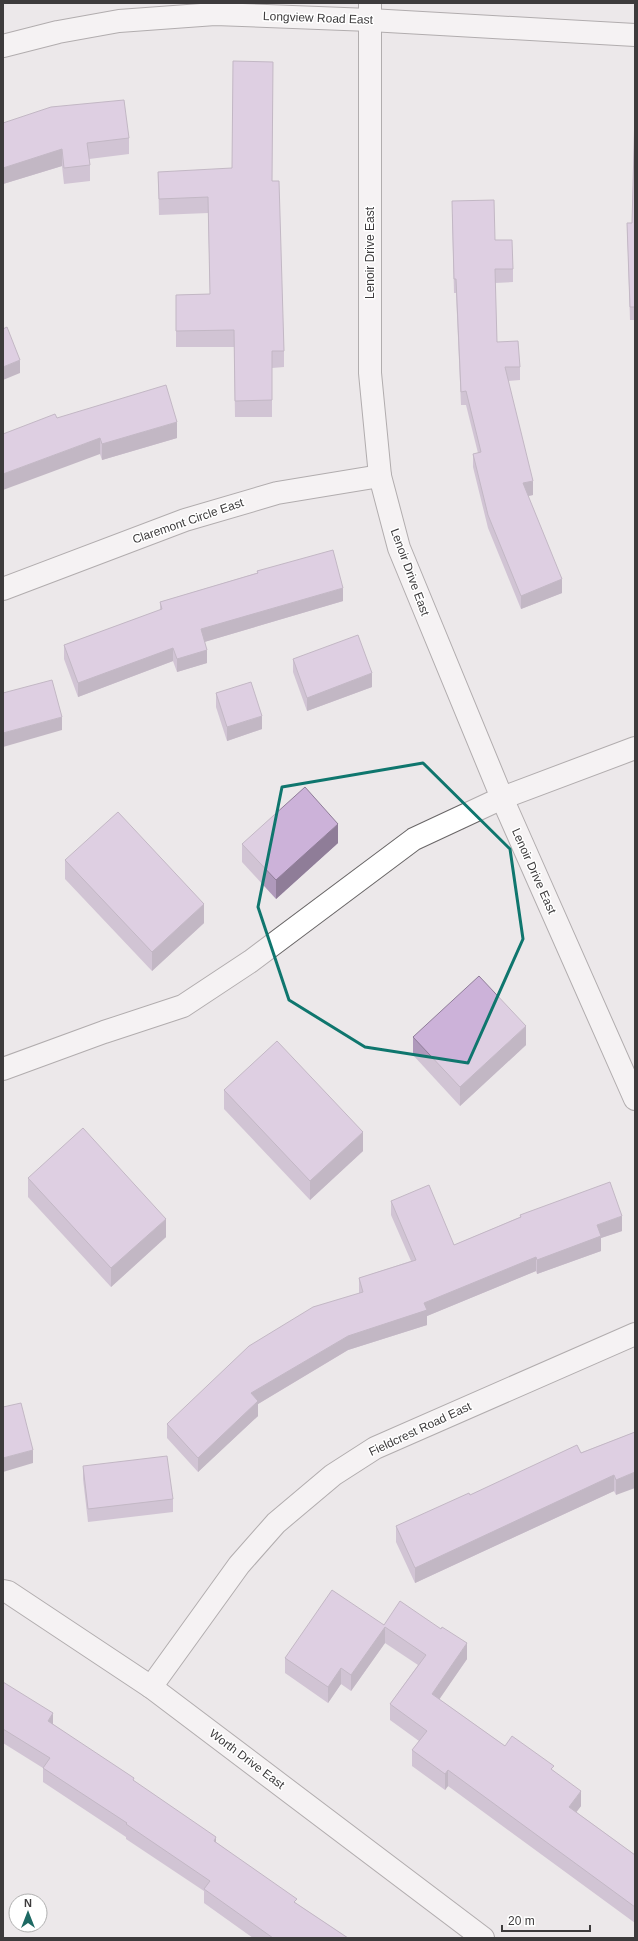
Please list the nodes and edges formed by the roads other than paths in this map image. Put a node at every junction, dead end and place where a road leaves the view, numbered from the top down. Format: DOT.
graph roads {
  1 [pos="370,11"];
  2 [pos="635,35"];
  3 [pos="3,46"];
  4 [pos="380,476"];
  5 [pos="3,589"];
  6 [pos="635,748"];
  7 [pos="502,798"];
  8 [pos="3,1069"];
  9 [pos="635,1100"];
  10 [pos="635,1334"];
  11 [pos="3,1591"];
  12 [pos="151,1687"];
  13 [pos="483,1938"];
  1 -- 2 [label="street, Longview Road East"];
  1 -- 3 [label="street, Longview Road East"];
  1 -- 4 [label="street, Lenoir Drive East"];
  4 -- 5 [label="street, Claremont Circle East"];
  4 -- 7 [label="street, Lenoir Drive East"];
  6 -- 7 [label="street"];
  7 -- 8 [label="street"];
  7 -- 9 [label="street, Lenoir Drive East"];
  10 -- 12 [label="street, Fieldcrest Road East"];
  11 -- 12 [label="street, Worth Drive East"];
  12 -- 13 [label="street, Worth Drive East"];
}
